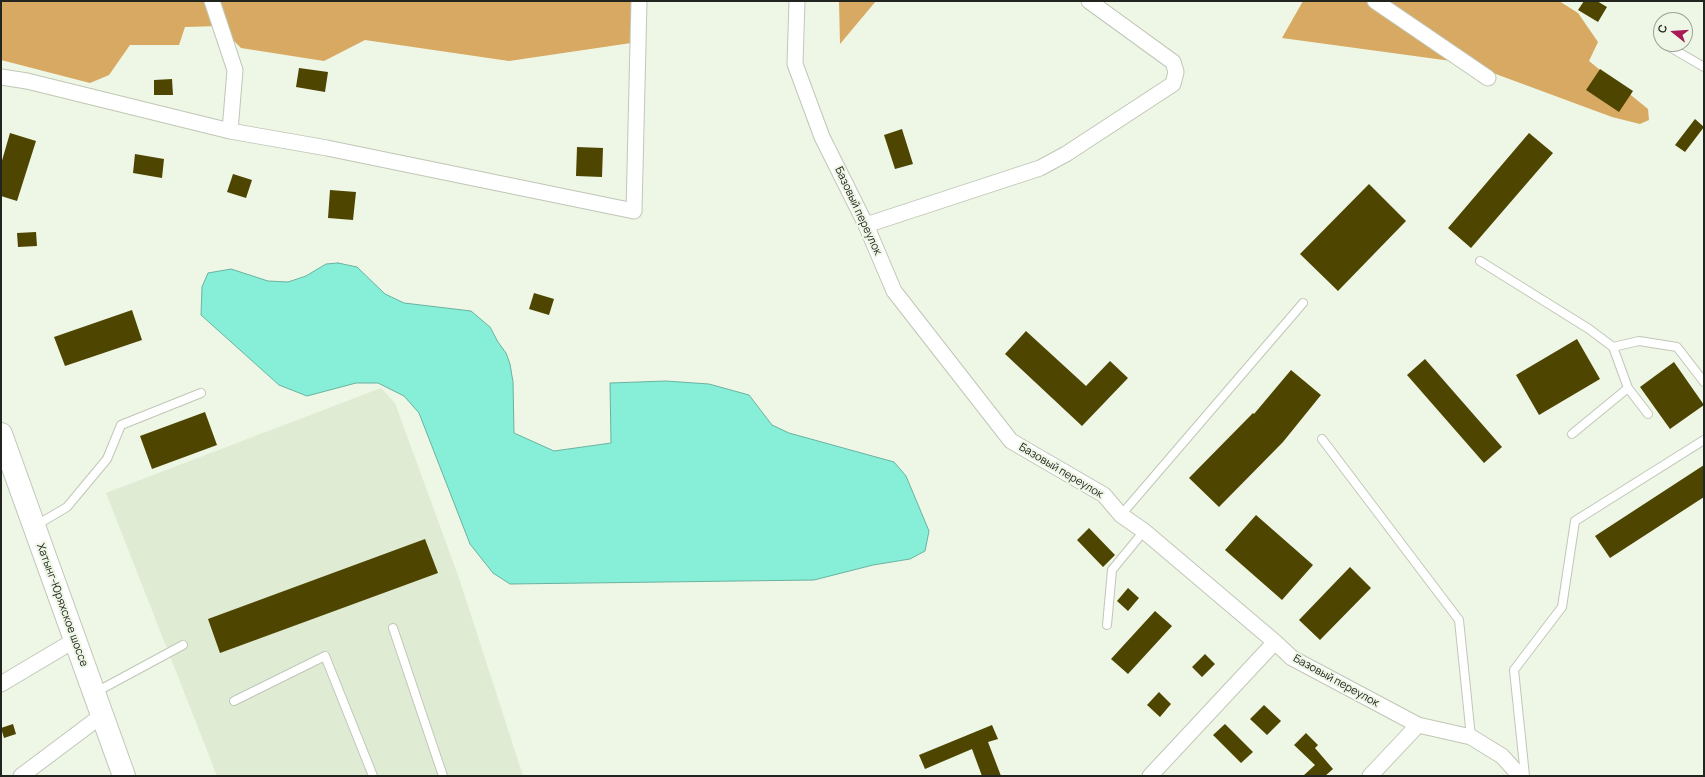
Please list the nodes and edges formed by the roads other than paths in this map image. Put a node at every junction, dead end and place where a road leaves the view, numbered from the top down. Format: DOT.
graph roads {
  1 [pos="212,1"];
  2 [pos="639,1"];
  3 [pos="797,1"];
  4 [pos="1089,1"];
  5 [pos="1375,1"];
  6 [pos="1678,52"];
  7 [pos="1704,67"];
  8 [pos="1,76"];
  9 [pos="1488,78"];
  10 [pos="230,131"];
  11 [pos="866,225"];
  12 [pos="1480,261"];
  13 [pos="1302,303"];
  14 [pos="1613,348"];
  15 [pos="1704,382"];
  16 [pos="1628,388"];
  17 [pos="201,393"];
  18 [pos="1648,414"];
  19 [pos="1572,434"];
  20 [pos="2,439"];
  21 [pos="1322,439"];
  22 [pos="1704,440"];
  23 [pos="1121,515"];
  24 [pos="34,526"];
  25 [pos="1144,531"];
  26 [pos="1107,626"];
  27 [pos="393,628"];
  28 [pos="75,640"];
  29 [pos="1275,642"];
  30 [pos="183,645"];
  31 [pos="1,684"];
  32 [pos="94,694"];
  33 [pos="234,701"];
  34 [pos="101,716"];
  35 [pos="1418,725"];
  36 [pos="1471,737"];
  37 [pos="21,776"];
  38 [pos="124,776"];
  39 [pos="373,776"];
  40 [pos="443,776"];
  41 [pos="1150,776"];
  42 [pos="1370,776"];
  43 [pos="1520,776"];
  44 [pos="1525,776"];
  1 -- 10 [label="street"];
  2 -- 10 [label="street"];
  3 -- 11 [label="street, Базовый переулок"];
  4 -- 11 [label="street"];
  5 -- 9 [label="street"];
  6 -- 7 [label="lane"];
  8 -- 10 [label="street"];
  11 -- 23 [label="street, Базовый переулок"];
  12 -- 14 [label="lane"];
  13 -- 23 [label="lane"];
  14 -- 15 [label="lane"];
  14 -- 16 [label="lane"];
  16 -- 18 [label="lane"];
  16 -- 19 [label="lane"];
  17 -- 24 [label="lane"];
  20 -- 24 [label="main road, Хатынг-Юряхское шоссе"];
  21 -- 36 [label="lane"];
  22 -- 44 [label="lane"];
  23 -- 25 [label="street, Базовый переулок"];
  24 -- 28 [label="main road, Хатынг-Юряхское шоссе"];
  25 -- 26 [label="lane"];
  25 -- 29 [label="street, Базовый переулок"];
  27 -- 40 [label="lane"];
  28 -- 31 [label="street"];
  28 -- 32 [label="main road, Хатынг-Юряхское шоссе"];
  29 -- 35 [label="street, Базовый переулок"];
  29 -- 41 [label="street"];
  30 -- 32 [label="lane"];
  32 -- 34 [label="main road, Хатынг-Юряхское шоссе"];
  33 -- 39 [label="lane"];
  34 -- 37 [label="street"];
  34 -- 38 [label="main road, Хатынг-Юряхское шоссе"];
  35 -- 36 [label="street, Базовый переулок"];
  35 -- 42 [label="street"];
  36 -- 43 [label="street, Базовый переулок"];
}
